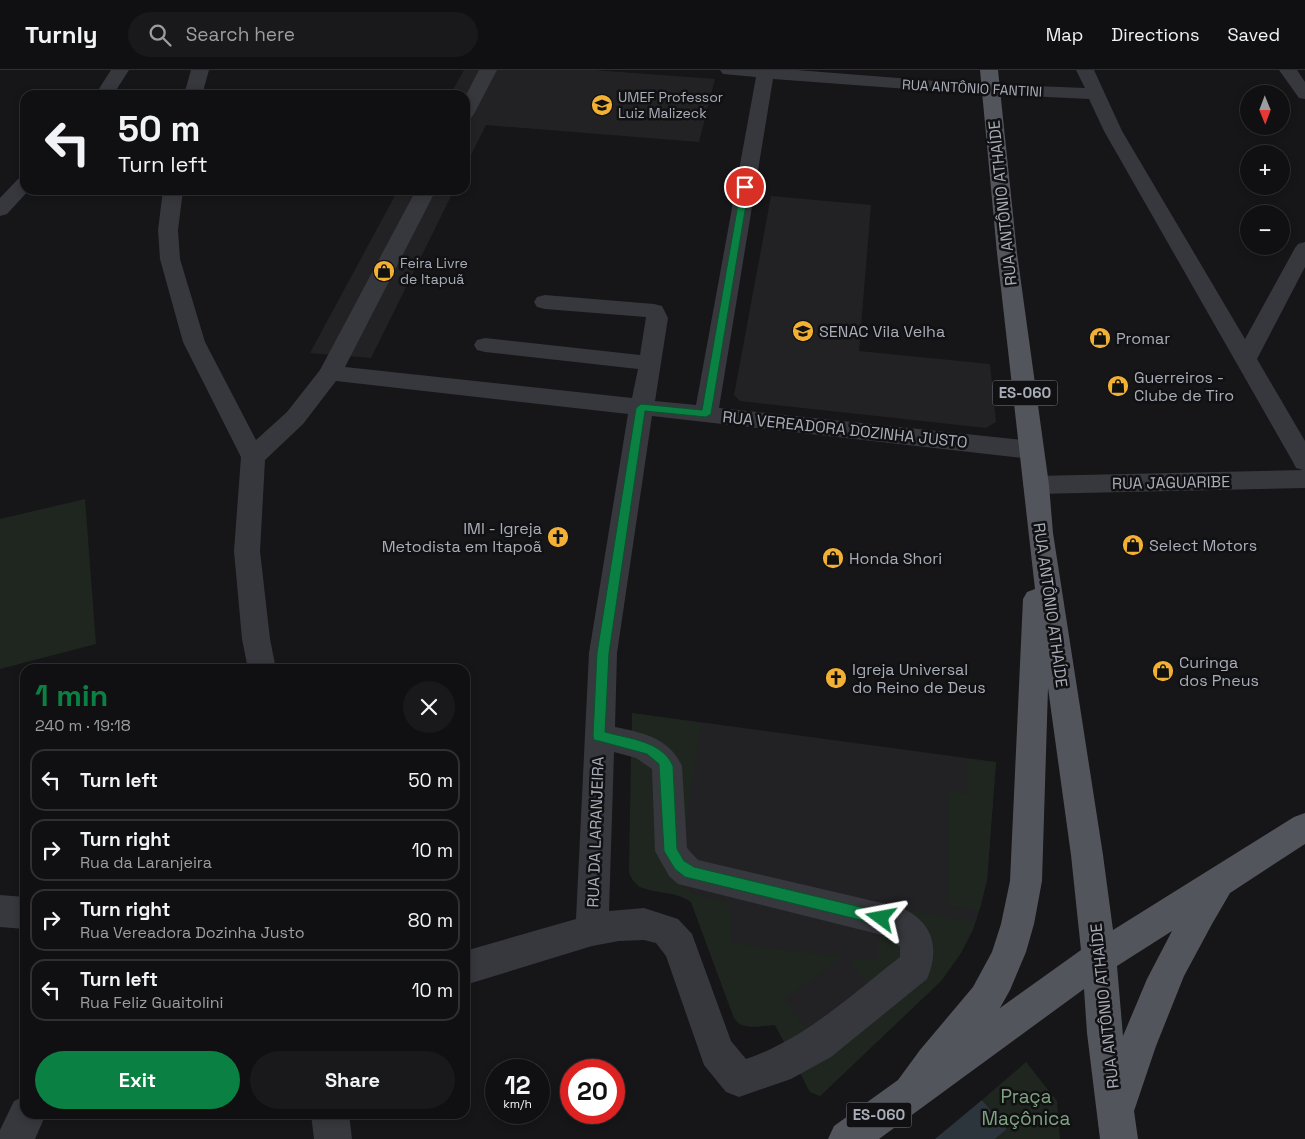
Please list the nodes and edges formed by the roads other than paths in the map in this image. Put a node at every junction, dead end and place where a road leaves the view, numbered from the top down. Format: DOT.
graph roads {
  1 [pos="120,70"];
  2 [pos="200,70"];
  3 [pos="488,70"];
  4 [pos="729,70"];
  5 [pos="989,70"];
  6 [pos="1085,70"];
  7 [pos="1288,70"];
  8 [pos="765,73"];
  9 [pos="107,90"];
  10 [pos="195,90"];
  11 [pos="990,90"];
  12 [pos="1095,94"];
  13 [pos="1305,94"];
  14 [pos="470,104"];
  15 [pos="20,188"];
  16 [pos="172,195"];
  17 [pos="423,195"];
  18 [pos="0,210"];
  19 [pos="1305,248"];
  20 [pos="545,302"];
  21 [pos="485,345"];
  22 [pos="1245,359"];
  23 [pos="650,364"];
  24 [pos="330,373"];
  25 [pos="641,408"];
  26 [pos="706,414"];
  27 [pos="1032,450"];
  28 [pos="253,457"];
  29 [pos="1305,462"];
  30 [pos="1305,479"];
  31 [pos="1036,485"];
  32 [pos="1040,533"];
  33 [pos="261,664"];
  34 [pos="599,736"];
  35 [pos="1305,827"];
  36 [pos="1222,880"];
  37 [pos="0,911"];
  38 [pos="20,913"];
  39 [pos="592,930"];
  40 [pos="1099,958"];
  41 [pos="470,967"];
  42 [pos="912,1091"];
  43 [pos="24,1119"];
  44 [pos="331,1119"];
  45 [pos="1118,1124"];
  46 [pos="15,1139"];
  47 [pos="333,1139"];
  48 [pos="847,1139"];
  1 -- 9 [label="street"];
  2 -- 10 [label="street"];
  3 -- 14 [label="street"];
  4 -- 8 [label="street, RUA ANTÔNIO FANTINI"];
  5 -- 11 [label="main road, RUA ANTÔNIO ATHAÍDE / ES-060"];
  6 -- 12 [label="street"];
  7 -- 13 [label="street"];
  8 -- 11 [label="street, RUA ANTÔNIO FANTINI"];
  8 -- 26 [label="street"];
  11 -- 12 [label="street, RUA ANTÔNIO FANTINI"];
  11 -- 27 [label="main road, RUA ANTÔNIO ATHAÍDE / ES-060"];
  12 -- 22 [label="street"];
  15 -- 18 [label="street"];
  16 -- 28 [label="street"];
  17 -- 24 [label="street"];
  19 -- 22 [label="street"];
  20 -- 23 [label="street, RUA DA LARANJEIRA"];
  21 -- 23 [label="street"];
  22 -- 29 [label="street"];
  23 -- 25 [label="street, RUA DA LARANJEIRA"];
  24 -- 25 [label="street, RUA VEREADORA DOZINHA JUSTO"];
  24 -- 28 [label="street"];
  25 -- 26 [label="street, RUA VEREADORA DOZINHA JUSTO"];
  25 -- 34 [label="street, RUA DA LARANJEIRA"];
  26 -- 27 [label="street, RUA VEREADORA DOZINHA JUSTO"];
  27 -- 31 [label="main road, RUA ANTÔNIO ATHAÍDE / ES-060"];
  28 -- 33 [label="street"];
  30 -- 31 [label="street, RUA JAGUARIBE"];
  31 -- 32 [label="main road, RUA ANTÔNIO ATHAÍDE / ES-060"];
  32 -- 40 [label="main road, RUA ANTÔNIO ATHAÍDE"];
  32 -- 42 [label="main road"];
  34 -- 39 [label="street, RUA DA LARANJEIRA"];
  34 -- 39 [label="street, RUA DA LARANJEIRA"];
  35 -- 36 [label="main road"];
  36 -- 40 [label="main road"];
  36 -- 45 [label="main road"];
  37 -- 38 [label="street"];
  39 -- 41 [label="street, RUA DA LARANJEIRA"];
  40 -- 42 [label="main road"];
  40 -- 45 [label="main road, RUA ANTÔNIO ATHAÍDE"];
  42 -- 48 [label="main road, ES-060"];
  43 -- 46 [label="street"];
  44 -- 47 [label="street"];
}
